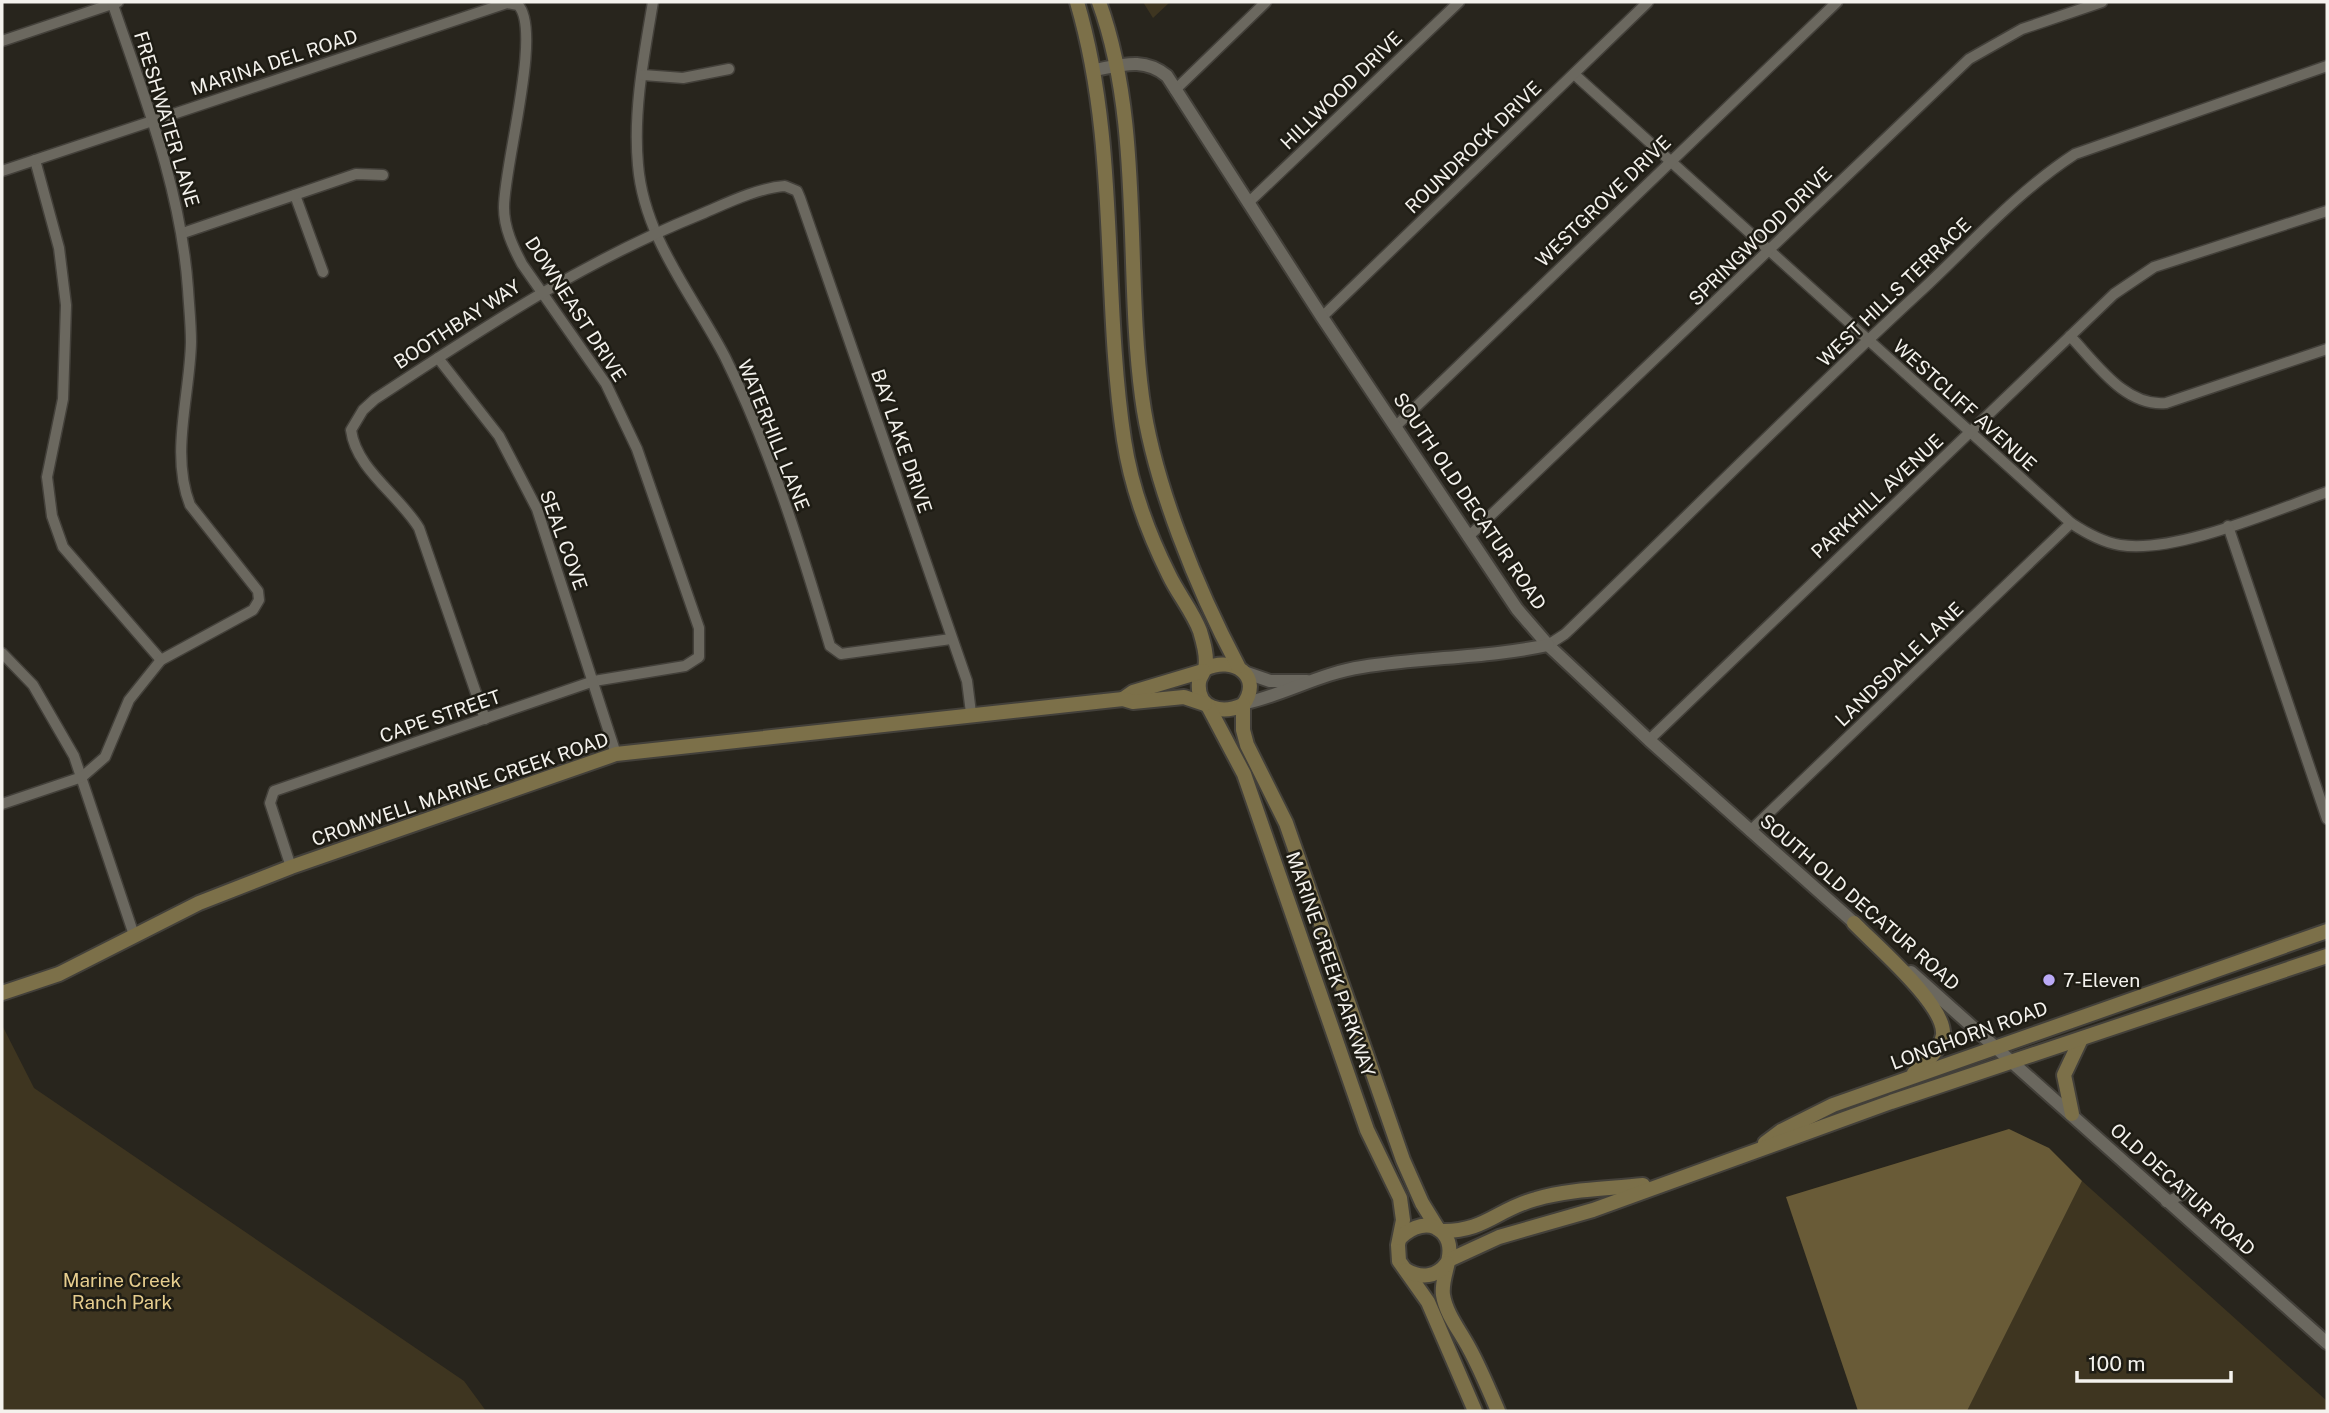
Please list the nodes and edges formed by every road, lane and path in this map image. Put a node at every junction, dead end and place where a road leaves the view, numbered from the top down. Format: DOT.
graph roads {
  1 [pos="114,2"];
  2 [pos="653,2"];
  3 [pos="1077,2"];
  4 [pos="1099,2"];
  5 [pos="1266,2"];
  6 [pos="1459,2"];
  7 [pos="1648,2"];
  8 [pos="1837,2"];
  9 [pos="2102,2"];
  10 [pos="518,5"];
  11 [pos="2,41"];
  12 [pos="1116,66"];
  13 [pos="2327,66"];
  14 [pos="729,69"];
  15 [pos="1095,70"];
  16 [pos="1574,74"];
  17 [pos="643,75"];
  18 [pos="1175,90"];
  19 [pos="152,121"];
  20 [pos="1671,159"];
  21 [pos="35,160"];
  22 [pos="2,171"];
  23 [pos="383,175"];
  24 [pos="789,186"];
  25 [pos="295,195"];
  26 [pos="1248,203"];
  27 [pos="2327,211"];
  28 [pos="656,232"];
  29 [pos="183,233"];
  30 [pos="1769,252"];
  31 [pos="323,272"];
  32 [pos="542,290"];
  33 [pos="1322,317"];
  34 [pos="2070,336"];
  35 [pos="1866,340"];
  36 [pos="2327,349"];
  37 [pos="438,358"];
  38 [pos="1142,399"];
  39 [pos="1119,401"];
  40 [pos="1395,427"];
  41 [pos="1969,433"];
  42 [pos="2327,492"];
  43 [pos="2071,523"];
  44 [pos="2228,526"];
  45 [pos="1468,537"];
  46 [pos="951,639"];
  47 [pos="1548,645"];
  48 [pos="2,653"];
  49 [pos="161,660"];
  50 [pos="696,661"];
  51 [pos="1241,669"];
  52 [pos="1204,670"];
  53 [pos="594,681"];
  54 [pos="1307,681"];
  55 [pos="1123,699"];
  56 [pos="1244,704"];
  57 [pos="1207,705"];
  58 [pos="971,713"];
  59 [pos="485,719"];
  60 [pos="1649,740"];
  61 [pos="616,754"];
  62 [pos="82,777"];
  63 [pos="2,804"];
  64 [pos="2327,819"];
  65 [pos="1750,831"];
  66 [pos="291,867"];
  67 [pos="1854,923"];
  68 [pos="2327,931"];
  69 [pos="134,935"];
  70 [pos="2277,948"];
  71 [pos="2327,956"];
  72 [pos="2284,970"];
  73 [pos="2,993"];
  74 [pos="2081,1039"];
  75 [pos="1997,1048"];
  76 [pos="2013,1062"];
  77 [pos="1909,1077"];
  78 [pos="2073,1114"];
  79 [pos="1752,1153"];
  80 [pos="1665,1183"];
  81 [pos="2189,1192"];
  82 [pos="2166,1202"];
  83 [pos="1439,1230"];
  84 [pos="1400,1238"];
  85 [pos="1448,1261"];
  86 [pos="1406,1270"];
  87 [pos="2327,1343"];
  88 [pos="1475,1411"];
  89 [pos="1499,1411"];
  1 -- 11 [label="street"];
  1 -- 19 [label="street, FRESHWATER LANE"];
  2 -- 17 [label="street, WATERHILL LANE"];
  3 -- 15 [label="main road"];
  4 -- 12 [label="main road"];
  5 -- 18 [label="street"];
  6 -- 26 [label="street, HILLWOOD DRIVE"];
  7 -- 16 [label="street, ROUNDROCK DRIVE"];
  8 -- 20 [label="street, WESTGROVE DRIVE"];
  9 -- 30 [label="street, SPRINGWOOD DRIVE"];
  10 -- 19 [label="street, MARINA DEL ROAD"];
  10 -- 32 [label="street, DOWNEAST DRIVE"];
  12 -- 15 [label="street, SOUTH OLD DECATUR ROAD"];
  12 -- 18 [label="street, SOUTH OLD DECATUR ROAD"];
  12 -- 38 [label="main road"];
  13 -- 35 [label="street, WEST HILLS TERRACE"];
  14 -- 17 [label="street"];
  15 -- 39 [label="main road"];
  16 -- 20 [label="street, WESTCLIFF AVENUE"];
  16 -- 33 [label="street, ROUNDROCK DRIVE"];
  17 -- 28 [label="street, WATERHILL LANE"];
  18 -- 26 [label="street, SOUTH OLD DECATUR ROAD"];
  19 -- 21 [label="street, MARINA DEL ROAD"];
  19 -- 29 [label="street, FRESHWATER LANE"];
  20 -- 30 [label="street, WESTCLIFF AVENUE"];
  20 -- 40 [label="street, WESTGROVE DRIVE"];
  21 -- 22 [label="street, MARINA DEL ROAD"];
  21 -- 49 [label="street"];
  23 -- 25 [label="street"];
  24 -- 28 [label="street, BOOTHBAY WAY"];
  24 -- 46 [label="street, BAY LAKE DRIVE"];
  25 -- 29 [label="street"];
  25 -- 31 [label="street"];
  26 -- 33 [label="street, SOUTH OLD DECATUR ROAD"];
  27 -- 34 [label="street, PARKHILL AVENUE"];
  28 -- 32 [label="street, BOOTHBAY WAY"];
  28 -- 46 [label="street, WATERHILL LANE"];
  29 -- 49 [label="street, FRESHWATER LANE"];
  30 -- 35 [label="street, WESTCLIFF AVENUE"];
  30 -- 45 [label="street, SPRINGWOOD DRIVE"];
  32 -- 37 [label="street, BOOTHBAY WAY"];
  32 -- 50 [label="street, DOWNEAST DRIVE"];
  33 -- 40 [label="street, SOUTH OLD DECATUR ROAD"];
  34 -- 36 [label="street"];
  34 -- 41 [label="street, PARKHILL AVENUE"];
  35 -- 41 [label="street, WESTCLIFF AVENUE"];
  35 -- 47 [label="street, WEST HILLS TERRACE"];
  37 -- 53 [label="street, SEAL COVE"];
  37 -- 59 [label="street, BOOTHBAY WAY"];
  38 -- 39 [label="main road"];
  38 -- 51 [label="main road"];
  39 -- 52 [label="main road"];
  40 -- 45 [label="street, SOUTH OLD DECATUR ROAD"];
  41 -- 43 [label="street, WESTCLIFF AVENUE"];
  41 -- 60 [label="street, PARKHILL AVENUE"];
  42 -- 44 [label="street, WESTCLIFF AVENUE"];
  43 -- 44 [label="street, WESTCLIFF AVENUE"];
  43 -- 65 [label="street, LANDSDALE LANE"];
  44 -- 64 [label="street"];
  45 -- 47 [label="street, SOUTH OLD DECATUR ROAD"];
  46 -- 58 [label="street, BAY LAKE DRIVE"];
  47 -- 54 [label="street"];
  47 -- 60 [label="street, SOUTH OLD DECATUR ROAD"];
  48 -- 62 [label="street"];
  49 -- 62 [label="street"];
  50 -- 53 [label="street, CAPE STREET"];
  51 -- 52 [label="main road"];
  51 -- 54 [label="street"];
  51 -- 56 [label="main road"];
  52 -- 55 [label="main road, CROMWELL MARINE CREEK ROAD"];
  52 -- 57 [label="main road"];
  53 -- 59 [label="street, CAPE STREET"];
  53 -- 61 [label="street, SEAL COVE"];
  54 -- 56 [label="street"];
  55 -- 57 [label="main road, CROMWELL MARINE CREEK ROAD"];
  55 -- 58 [label="main road, CROMWELL MARINE CREEK ROAD"];
  56 -- 57 [label="main road"];
  56 -- 83 [label="main road, MARINE CREEK PARKWAY"];
  57 -- 84 [label="main road, MARINE CREEK PARKWAY"];
  58 -- 61 [label="main road, CROMWELL MARINE CREEK ROAD"];
  59 -- 66 [label="street, CAPE STREET"];
  60 -- 65 [label="street, SOUTH OLD DECATUR ROAD"];
  61 -- 66 [label="main road, CROMWELL MARINE CREEK ROAD"];
  62 -- 63 [label="street"];
  62 -- 69 [label="street"];
  65 -- 67 [label="street, SOUTH OLD DECATUR ROAD"];
  66 -- 69 [label="main road, CROMWELL MARINE CREEK ROAD"];
  67 -- 75 [label="street, SOUTH OLD DECATUR ROAD"];
  67 -- 77 [label="main road"];
  68 -- 70 [label="main road, LONGHORN ROAD"];
  69 -- 73 [label="main road, CROMWELL MARINE CREEK ROAD"];
  70 -- 72 [label="main road"];
  70 -- 75 [label="main road, LONGHORN ROAD"];
  71 -- 72 [label="main road, LONGHORN ROAD"];
  72 -- 74 [label="main road, LONGHORN ROAD"];
  74 -- 76 [label="main road, LONGHORN ROAD"];
  74 -- 78 [label="main road"];
  75 -- 76 [label="street, SOUTH OLD DECATUR ROAD"];
  75 -- 77 [label="main road, LONGHORN ROAD"];
  76 -- 78 [label="street, OLD DECATUR ROAD"];
  76 -- 79 [label="main road, LONGHORN ROAD"];
  77 -- 79 [label="main road, LONGHORN ROAD"];
  78 -- 82 [label="street, OLD DECATUR ROAD"];
  79 -- 80 [label="main road, LONGHORN ROAD"];
  80 -- 83 [label="main road, LONGHORN ROAD"];
  80 -- 85 [label="main road, LONGHORN ROAD"];
  81 -- 82 [label="street"];
  82 -- 87 [label="street, OLD DECATUR ROAD"];
  83 -- 84 [label="main road"];
  83 -- 85 [label="main road"];
  84 -- 86 [label="main road"];
  85 -- 86 [label="main road"];
  85 -- 89 [label="main road"];
  86 -- 88 [label="main road"];
}
